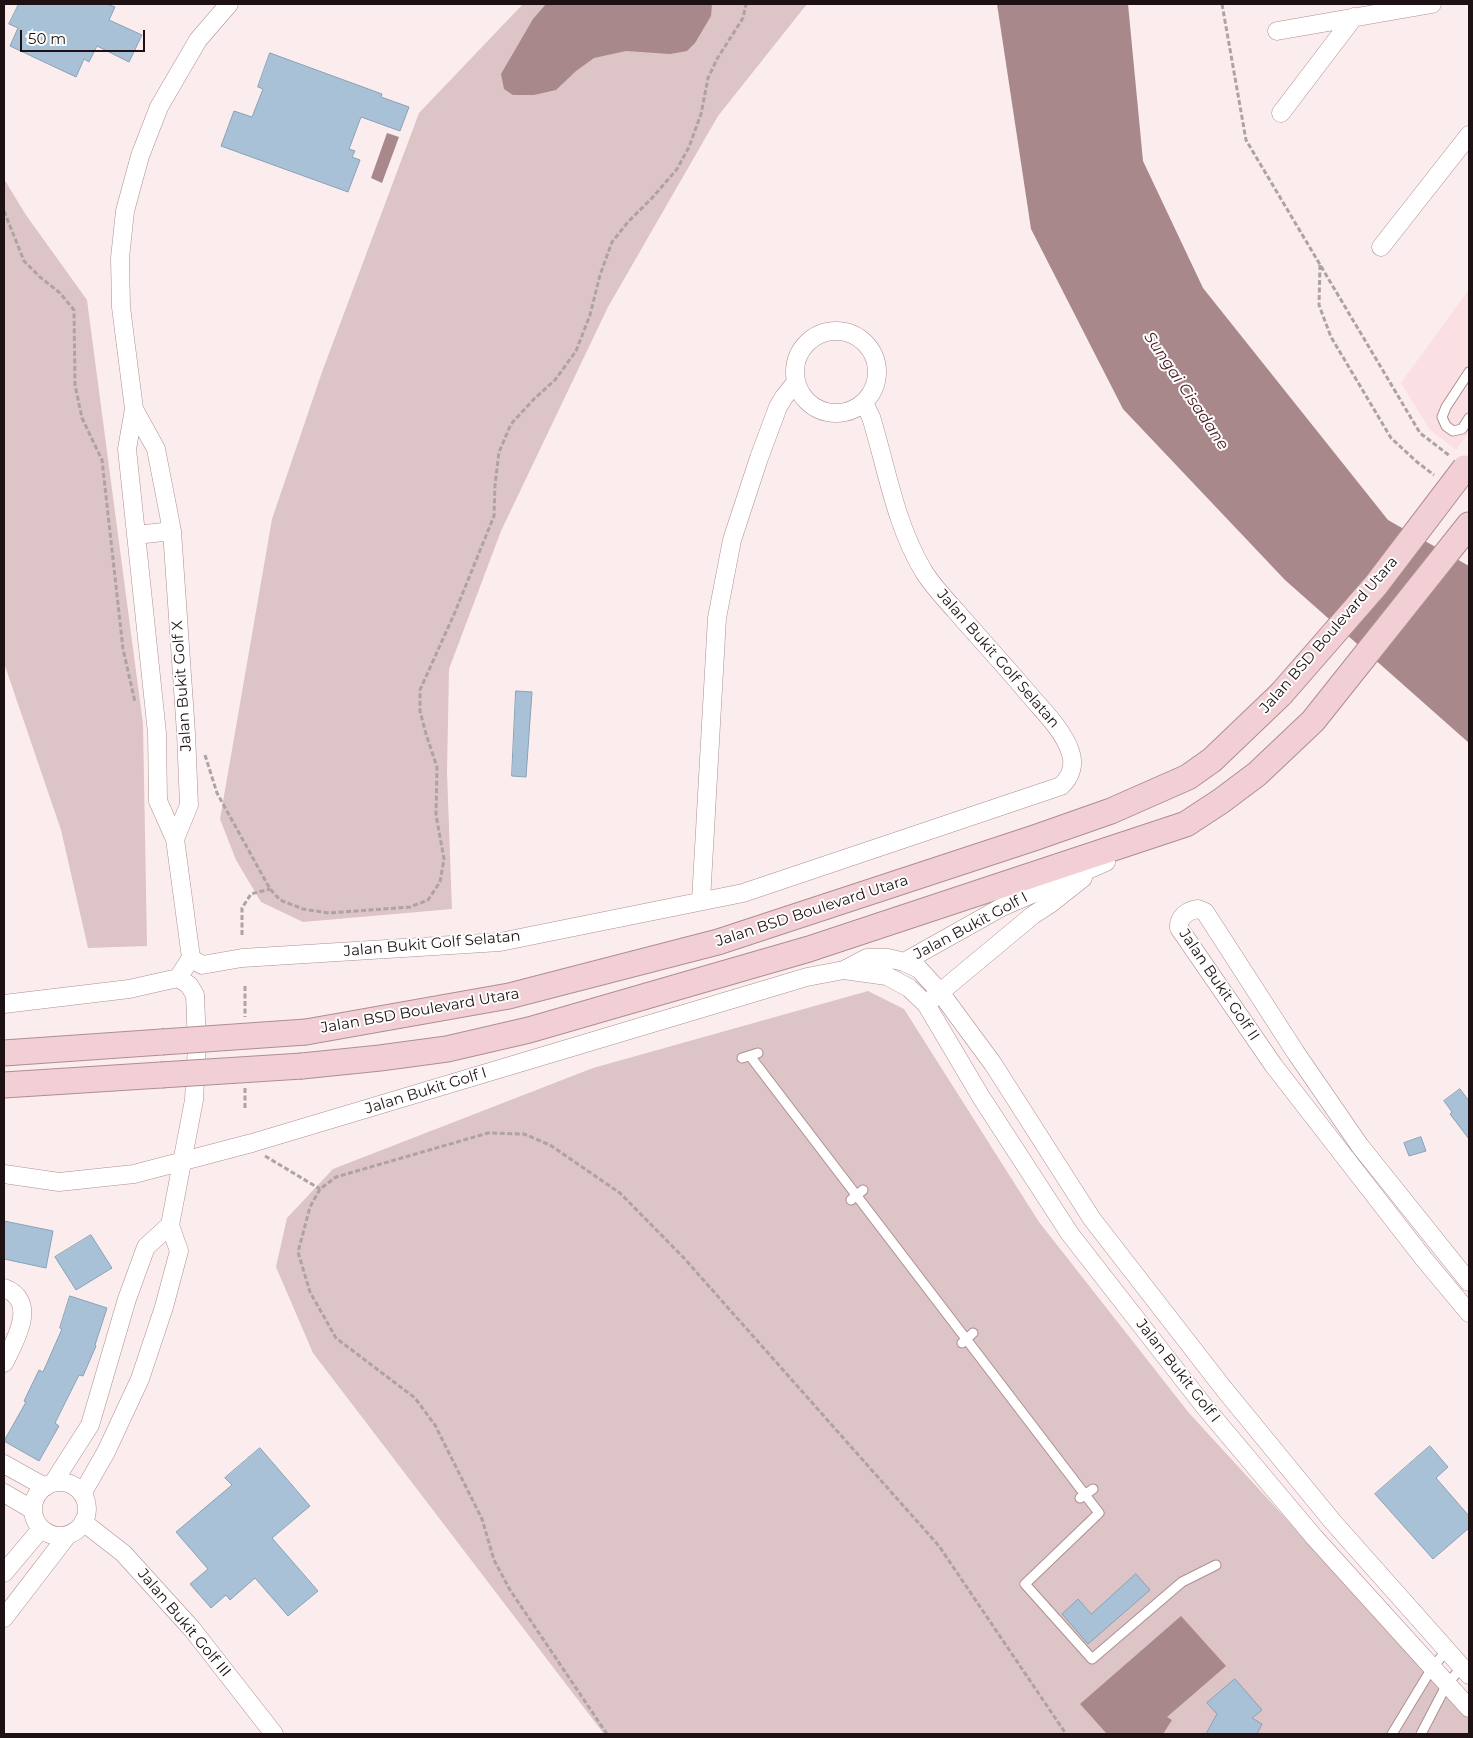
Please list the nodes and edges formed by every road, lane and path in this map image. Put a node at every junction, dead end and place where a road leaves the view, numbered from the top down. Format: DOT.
graph roads {
  1 [pos="229,4"];
  2 [pos="746,4"];
  3 [pos="1222,4"];
  4 [pos="1432,4"];
  5 [pos="1354,17"];
  6 [pos="1277,31"];
  7 [pos="1281,113"];
  8 [pos="1469,135"];
  9 [pos="4,211"];
  10 [pos="1381,247"];
  11 [pos="1320,264"];
  12 [pos="1469,372"];
  13 [pos="796,382"];
  14 [pos="864,404"];
  15 [pos="134,409"];
  16 [pos="1469,418"];
  17 [pos="1467,464"];
  18 [pos="1439,478"];
  19 [pos="1469,525"];
  20 [pos="172,531"];
  21 [pos="136,535"];
  22 [pos="137,710"];
  23 [pos="157,733"];
  24 [pos="186,733"];
  25 [pos="204,749"];
  26 [pos="1186,824"];
  27 [pos="176,840"];
  28 [pos="1094,867"];
  29 [pos="270,889"];
  30 [pos="702,901"];
  31 [pos="242,935"];
  32 [pos="196,962"];
  33 [pos="904,962"];
  34 [pos="844,970"];
  35 [pos="183,982"];
  36 [pos="940,992"];
  37 [pos="4,1004"];
  38 [pos="926,1004"];
  39 [pos="4,1054"];
  40 [pos="750,1056"];
  41 [pos="4,1085"];
  42 [pos="260,1154"];
  43 [pos="183,1160"];
  44 [pos="4,1174"];
  45 [pos="320,1189"];
  46 [pos="170,1225"];
  47 [pos="1469,1282"];
  48 [pos="4,1288"];
  49 [pos="1469,1313"];
  50 [pos="4,1363"];
  51 [pos="4,1464"];
  52 [pos="49,1485"];
  53 [pos="4,1493"];
  54 [pos="82,1494"];
  55 [pos="33,1510"];
  56 [pos="84,1522"];
  57 [pos="42,1529"];
  58 [pos="67,1536"];
  59 [pos="1216,1565"];
  60 [pos="4,1573"];
  61 [pos="4,1618"];
  62 [pos="1447,1650"];
  63 [pos="1432,1668"];
  64 [pos="1466,1671"];
  65 [pos="1447,1684"];
  66 [pos="1469,1708"];
  67 [pos="274,1734"];
  68 [pos="608,1734"];
  69 [pos="1066,1734"];
  70 [pos="1392,1734"];
  71 [pos="1421,1734"];
  1 -- 15 [label="street, Jalan Bukit Golf X"];
  2 -- 29 [label="path"];
  3 -- 11 [label="path"];
  4 -- 5 [label="street"];
  5 -- 6 [label="street"];
  5 -- 7 [label="street"];
  8 -- 10 [label="street"];
  9 -- 22 [label="path"];
  11 -- 17 [label="path"];
  11 -- 18 [label="path"];
  12 -- 16 [label="lane"];
  13 -- 14 [label="street"];
  13 -- 14 [label="street"];
  13 -- 30 [label="street"];
  14 -- 30 [label="street, Jalan Bukit Golf Selatan"];
  15 -- 20 [label="street, Jalan Bukit Golf X"];
  15 -- 21 [label="street, Jalan Bukit Golf X"];
  17 -- 39 [label="main road, Jalan BSD Boulevard Utara, bridge"];
  19 -- 26 [label="main road"];
  20 -- 21 [label="street"];
  20 -- 24 [label="street, Jalan Bukit Golf X"];
  21 -- 23 [label="street, Jalan Bukit Golf X"];
  23 -- 24 [label="street"];
  23 -- 27 [label="street, Jalan Bukit Golf X"];
  24 -- 27 [label="street, Jalan Bukit Golf X"];
  25 -- 29 [label="path"];
  26 -- 28 [label="street, Jalan Bukit Golf I"];
  26 -- 41 [label="main road, bridge"];
  27 -- 32 [label="street, Jalan Bukit Golf X"];
  28 -- 33 [label="street, Jalan Bukit Golf I"];
  28 -- 36 [label="street, Jalan Bukit Golf I"];
  29 -- 31 [label="path"];
  30 -- 32 [label="street, Jalan Bukit Golf Selatan"];
  32 -- 35 [label="street"];
  33 -- 34 [label="street, Jalan Bukit Golf I"];
  33 -- 36 [label="street, Jalan Bukit Golf I"];
  34 -- 38 [label="street, Jalan Bukit Golf I"];
  34 -- 43 [label="street, Jalan Bukit Golf I"];
  35 -- 37 [label="street"];
  35 -- 43 [label="street"];
  36 -- 38 [label="street, Jalan Bukit Golf I"];
  36 -- 62 [label="street, Jalan Bukit Golf I"];
  38 -- 63 [label="street, Jalan Bukit Golf I"];
  40 -- 59 [label="lane"];
  42 -- 45 [label="path"];
  43 -- 44 [label="street, Jalan Bukit Golf I"];
  43 -- 46 [label="street"];
  45 -- 68 [label="path"];
  45 -- 69 [label="path"];
  46 -- 52 [label="street"];
  46 -- 54 [label="street"];
  47 -- 49 [label="street, Jalan Bukit Golf II"];
  48 -- 50 [label="street"];
  51 -- 52 [label="street"];
  52 -- 54 [label="street"];
  52 -- 55 [label="street"];
  53 -- 55 [label="street"];
  54 -- 56 [label="street"];
  55 -- 57 [label="street"];
  56 -- 58 [label="street"];
  56 -- 67 [label="street, Jalan Bukit Golf III"];
  57 -- 58 [label="street"];
  57 -- 60 [label="street"];
  58 -- 61 [label="street"];
  62 -- 63 [label="lane"];
  62 -- 64 [label="street, Jalan Bukit Golf I"];
  63 -- 65 [label="street, Jalan Bukit Golf I"];
  63 -- 70 [label="lane"];
  64 -- 65 [label="lane"];
  65 -- 66 [label="street, Jalan Bukit Golf I"];
  65 -- 71 [label="lane"];
}
